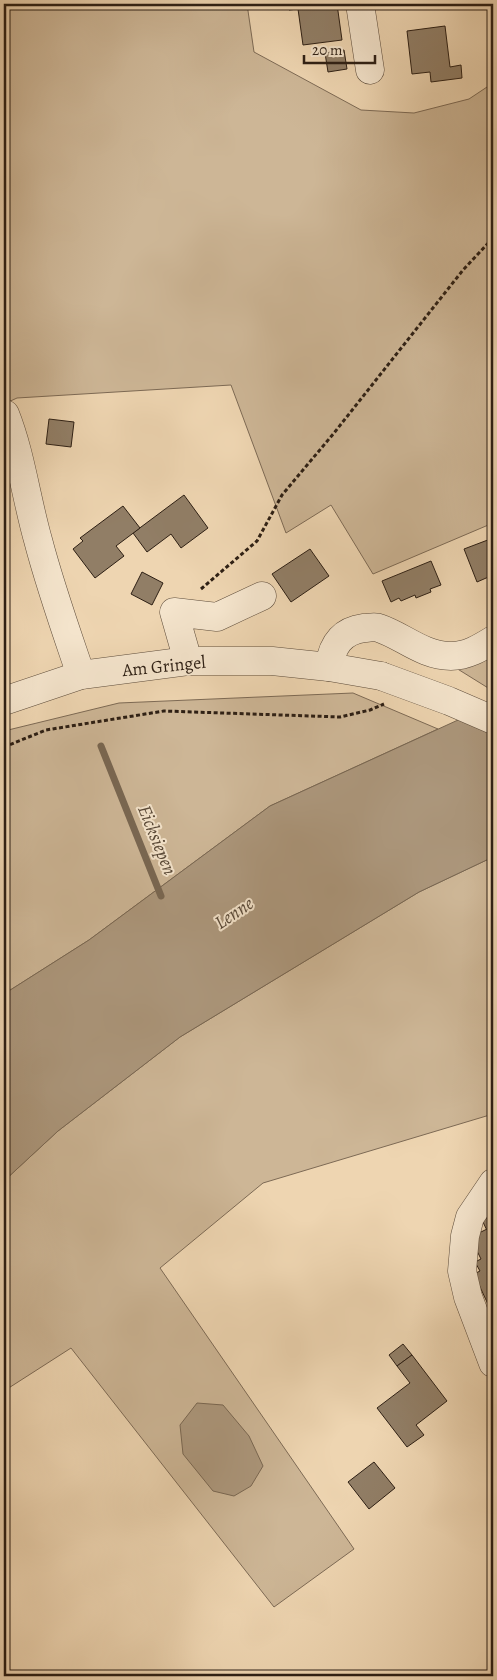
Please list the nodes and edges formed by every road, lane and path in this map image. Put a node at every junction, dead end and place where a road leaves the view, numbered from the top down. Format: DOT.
graph roads {
  1 [pos="360,4"];
  2 [pos="370,70"];
  3 [pos="493,238"];
  4 [pos="5,414"];
  5 [pos="262,596"];
  6 [pos="174,612"];
  7 [pos="493,640"];
  8 [pos="188,661"];
  9 [pos="328,667"];
  10 [pos="81,675"];
  11 [pos="4,700"];
  12 [pos="388,702"];
  13 [pos="493,720"];
  14 [pos="4,747"];
  15 [pos="493,1183"];
  16 [pos="493,1363"];
  1 -- 2 [label="street"];
  3 -- 6 [label="path"];
  4 -- 10 [label="street"];
  5 -- 6 [label="street"];
  6 -- 8 [label="street"];
  7 -- 9 [label="street"];
  8 -- 9 [label="street, Am Gringel"];
  8 -- 10 [label="street, Am Gringel"];
  9 -- 13 [label="street, Am Gringel, bridge"];
  10 -- 11 [label="street, Am Gringel"];
  12 -- 14 [label="path"];
  15 -- 16 [label="street"];
}
